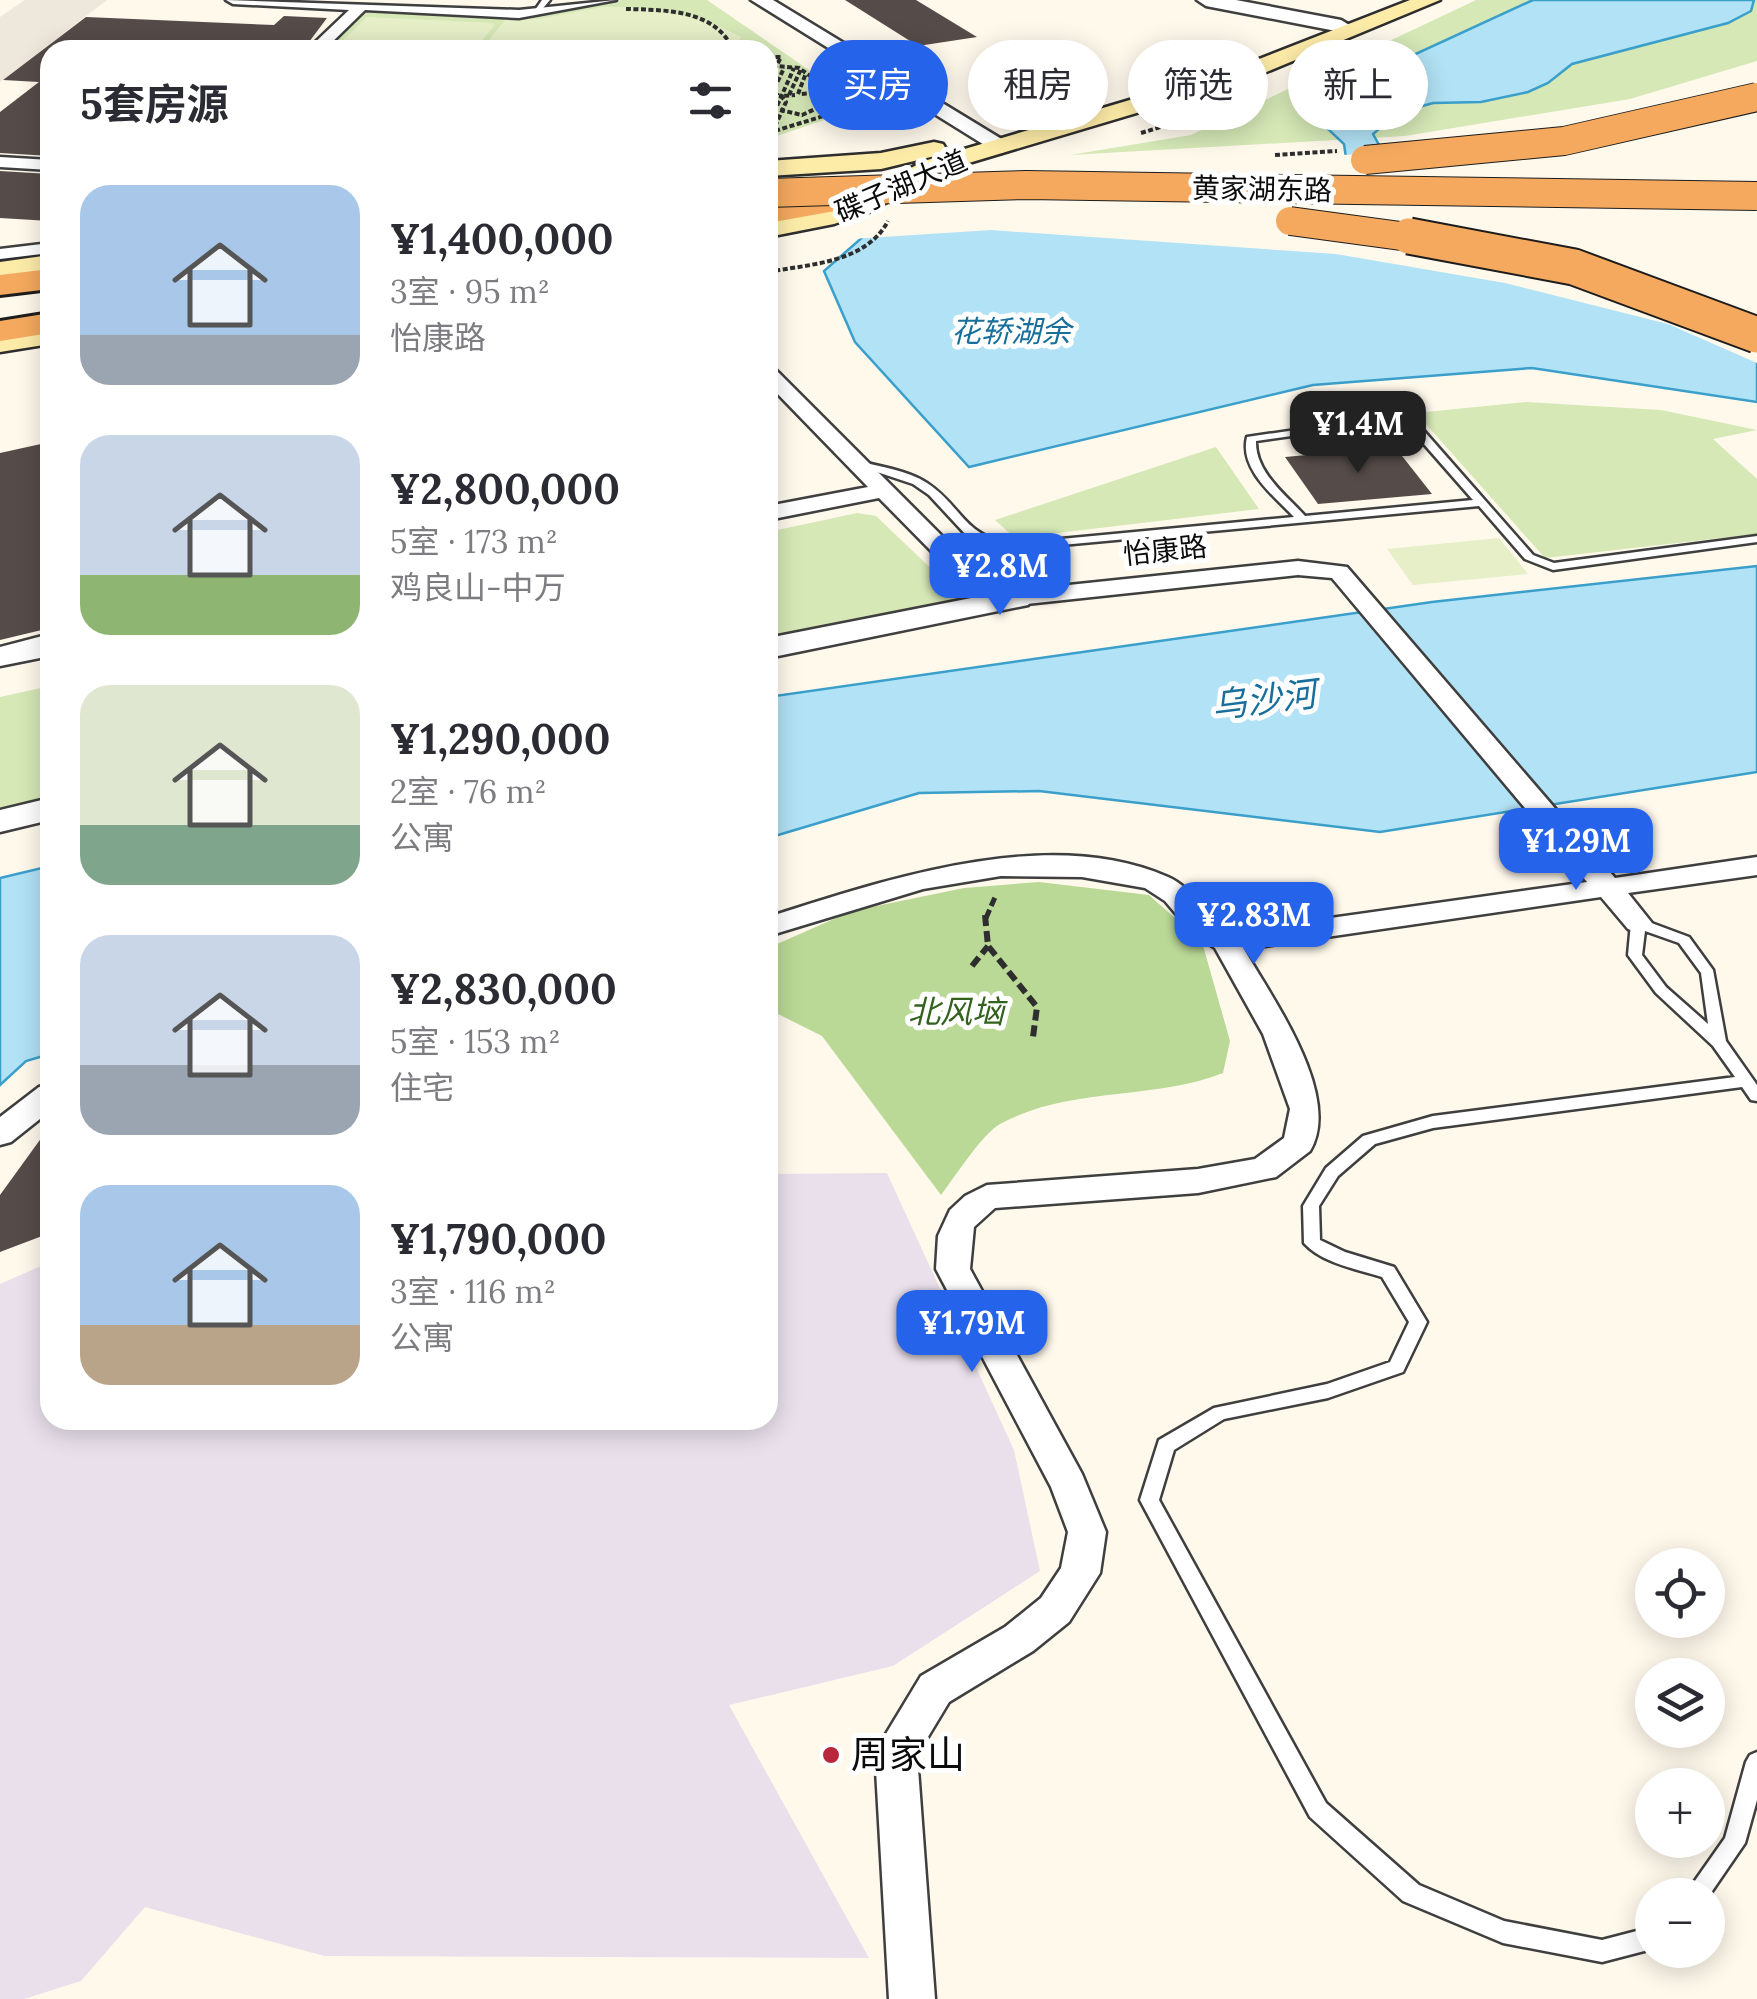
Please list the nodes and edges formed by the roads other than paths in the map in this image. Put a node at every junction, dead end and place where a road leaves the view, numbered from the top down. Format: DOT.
graph roads {
  1 [pos="233,0"];
  2 [pos="760,0"];
  3 [pos="1206,0"];
  4 [pos="1396,0"];
  5 [pos="1429,0"];
  6 [pos="612,4"];
  7 [pos="360,6"];
  8 [pos="541,6"];
  9 [pos="1340,26"];
  10 [pos="325,40"];
  11 [pos="1757,97"];
  12 [pos="994,142"];
  13 [pos="0,162"];
  14 [pos="40,164"];
  15 [pos="778,193"];
  16 [pos="778,194"];
  17 [pos="778,195"];
  18 [pos="778,196"];
  19 [pos="1757,196"];
  20 [pos="824,205"];
  21 [pos="1757,213"];
  22 [pos="778,227"];
  23 [pos="40,249"];
  24 [pos="0,254"];
  25 [pos="40,264"];
  26 [pos="1574,267"];
  27 [pos="0,270"];
  28 [pos="40,279"];
  29 [pos="0,285"];
  30 [pos="1757,318"];
  31 [pos="40,325"];
  32 [pos="0,331"];
  33 [pos="1757,335"];
  34 [pos="40,337"];
  35 [pos="0,343"];
  36 [pos="778,383"];
  37 [pos="854,462"];
  38 [pos="882,492"];
  39 [pos="1480,504"];
  40 [pos="778,511"];
  41 [pos="1303,520"];
  42 [pos="1757,539"];
  43 [pos="1017,598"];
  44 [pos="40,641"];
  45 [pos="778,646"];
  46 [pos="0,651"];
  47 [pos="40,652"];
  48 [pos="0,659"];
  49 [pos="40,811"];
  50 [pos="0,821"];
  51 [pos="1757,866"];
  52 [pos="1610,888"];
  53 [pos="1638,923"];
  54 [pos="778,924"];
  55 [pos="1226,942"];
  56 [pos="1718,1042"];
  57 [pos="1751,1089"];
  58 [pos="40,1104"];
  59 [pos="0,1134"];
  60 [pos="1757,1762"];
  61 [pos="1708,1878"];
  62 [pos="1635,1942"];
  63 [pos="912,1999"];
  1 -- 7 [label="street"];
  2 -- 12 [label="street"];
  3 -- 9 [label="street"];
  4 -- 9 [label="main road, 碟子湖大道"];
  5 -- 12 [label="main road, 碟子湖大道"];
  6 -- 8 [label="street"];
  7 -- 8 [label="street"];
  7 -- 10 [label="street"];
  9 -- 12 [label="main road, 碟子湖大道"];
  11 -- 16 [label="highway, bridge"];
  12 -- 15 [label="main road, 碟子湖大道"];
  12 -- 22 [label="main road, 碟子湖大道"];
  13 -- 14 [label="street"];
  17 -- 19 [label="highway, 黄家湖东路, bridge"];
  18 -- 20 [label="highway"];
  20 -- 21 [label="highway, 黄家湖东路"];
  20 -- 26 [label="highway, bridge"];
  23 -- 24 [label="street"];
  25 -- 27 [label="main road"];
  26 -- 30 [label="highway, bridge"];
  26 -- 33 [label="highway, bridge"];
  28 -- 29 [label="highway"];
  31 -- 32 [label="highway"];
  34 -- 35 [label="main road"];
  36 -- 37 [label="street"];
  37 -- 38 [label="street"];
  37 -- 41 [label="lane"];
  38 -- 40 [label="street"];
  38 -- 43 [label="street"];
  39 -- 41 [label="lane"];
  39 -- 41 [label="lane"];
  39 -- 42 [label="lane"];
  43 -- 45 [label="street"];
  43 -- 52 [label="street, 怡康路"];
  44 -- 46 [label="lane"];
  47 -- 48 [label="street"];
  49 -- 50 [label="street"];
  51 -- 52 [label="street"];
  52 -- 53 [label="street"];
  52 -- 55 [label="street"];
  53 -- 56 [label="lane"];
  53 -- 56 [label="lane"];
  54 -- 55 [label="street"];
  55 -- 63 [label="street"];
  56 -- 57 [label="lane"];
  57 -- 62 [label="lane"];
  58 -- 59 [label="street"];
  60 -- 61 [label="lane"];
}
